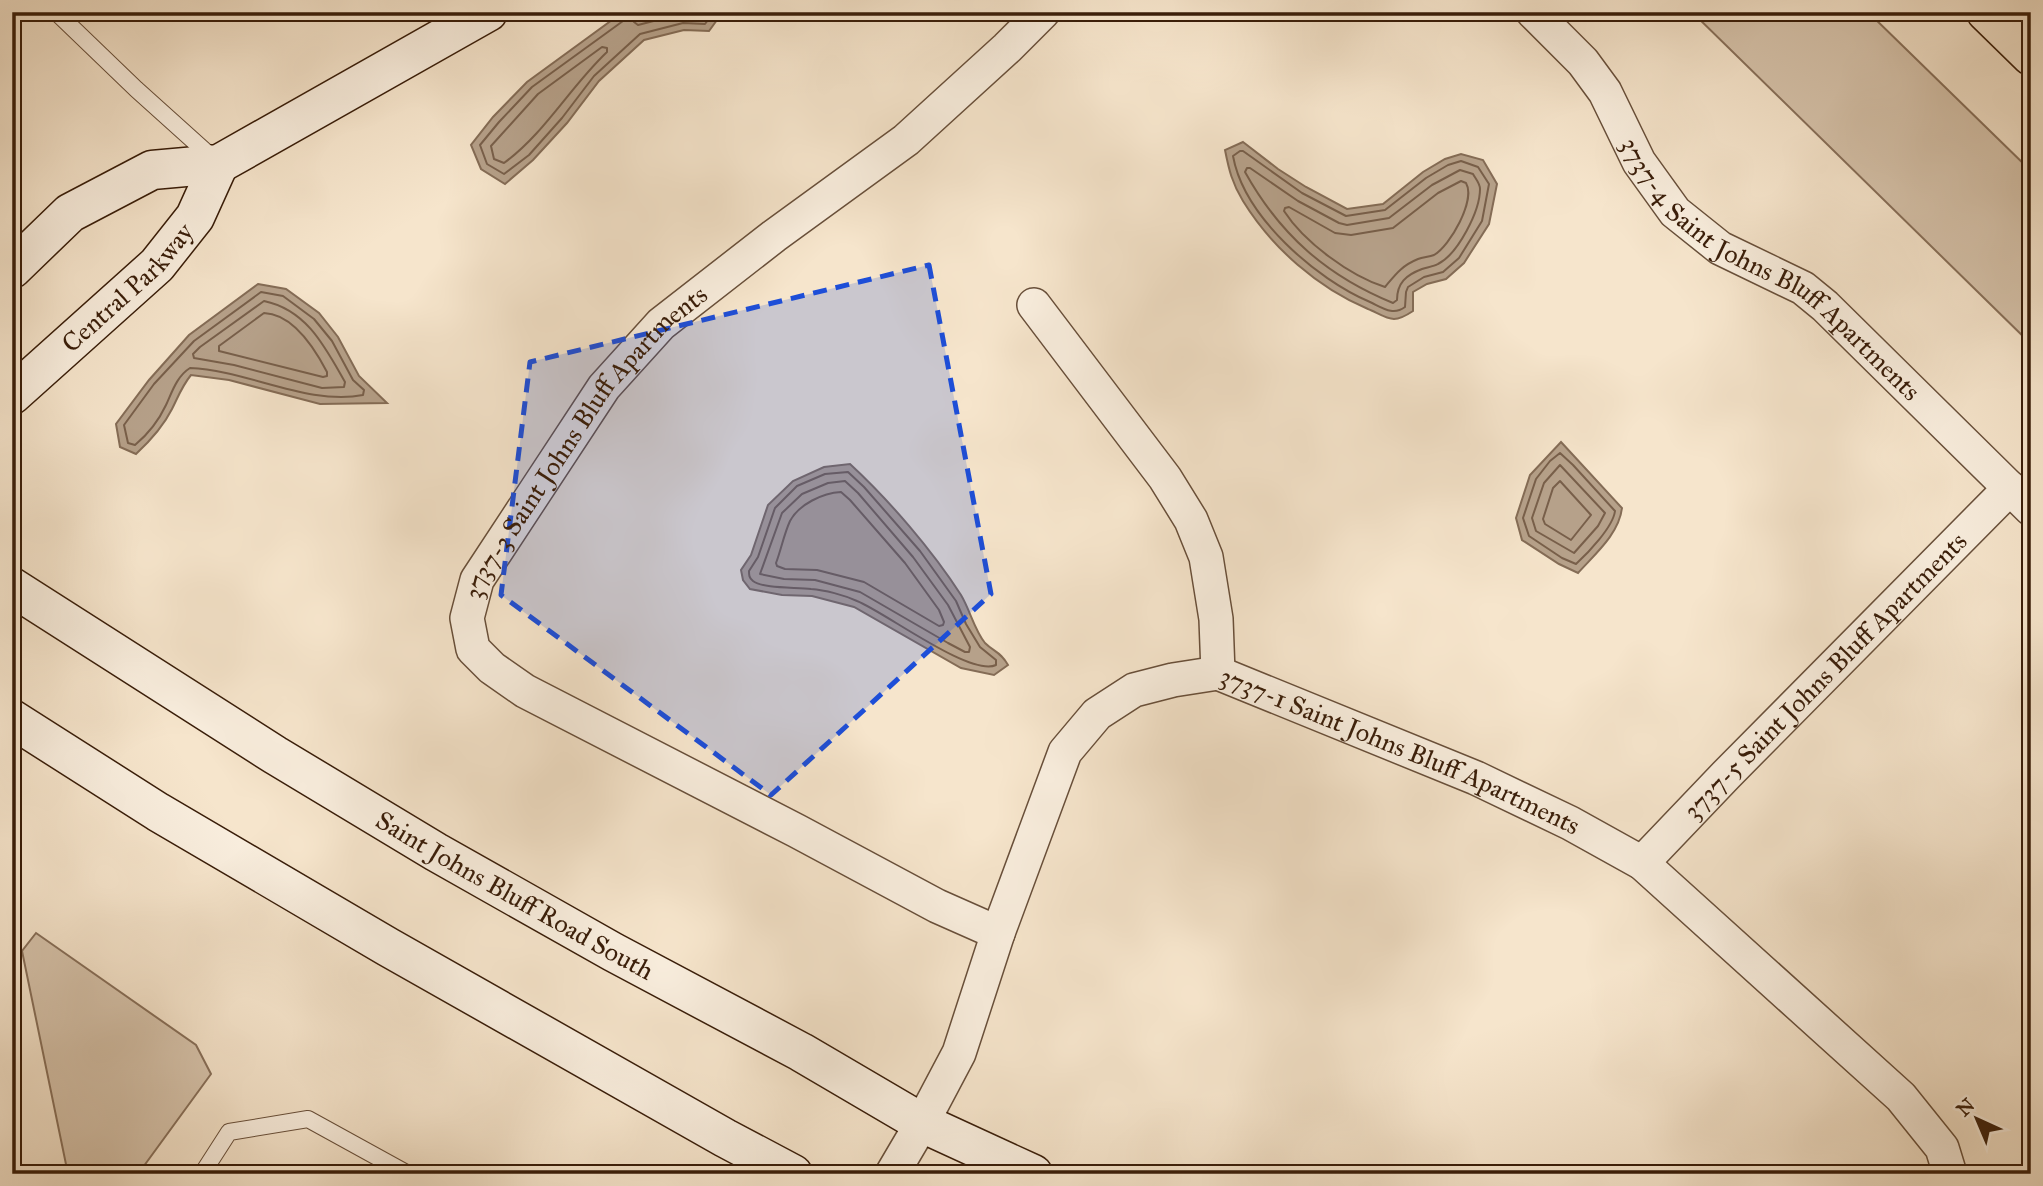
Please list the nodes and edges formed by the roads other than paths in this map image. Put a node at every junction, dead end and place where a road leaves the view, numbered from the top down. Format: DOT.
graph roads {
  1 [pos="56,12"];
  2 [pos="488,12"];
  3 [pos="1043,12"];
  4 [pos="1533,12"];
  5 [pos="1986,12"];
  6 [pos="2031,56"];
  7 [pos="219,164"];
  8 [pos="12,269"];
  9 [pos="1034,305"];
  10 [pos="12,395"];
  11 [pos="2020,499"];
  12 [pos="12,587"];
  13 [pos="1218,673"];
  14 [pos="12,719"];
  15 [pos="1642,863"];
  16 [pos="998,933"];
  17 [pos="922,1123"];
  18 [pos="202,1174"];
  19 [pos="408,1174"];
  20 [pos="793,1174"];
  21 [pos="892,1174"];
  22 [pos="1034,1174"];
  23 [pos="1950,1174"];
  1 -- 7 [label="lane"];
  2 -- 7 [label="main road"];
  3 -- 16 [label="street, 3737-3 Saint Johns Bluff Apartments"];
  4 -- 11 [label="street, 3737-4 Saint Johns Bluff Apartments"];
  5 -- 6 [label="highway"];
  7 -- 8 [label="main road"];
  7 -- 10 [label="main road, Central Parkway"];
  9 -- 13 [label="street"];
  11 -- 15 [label="street, 3737-5 Saint Johns Bluff Apartments"];
  12 -- 17 [label="main road, Saint Johns Bluff Road South"];
  13 -- 15 [label="street, 3737-1 Saint Johns Bluff Apartments"];
  13 -- 16 [label="street, 3737-1 Saint Johns Bluff Apartments"];
  14 -- 20 [label="main road"];
  15 -- 23 [label="street, 3737-1 Saint Johns Bluff Apartments"];
  16 -- 17 [label="street, 3737-1 Saint Johns Bluff Apartments"];
  17 -- 21 [label="street, 3737-1 Saint Johns Bluff Apartments"];
  17 -- 22 [label="main road, Saint Johns Bluff Road South"];
  18 -- 19 [label="lane"];
}
